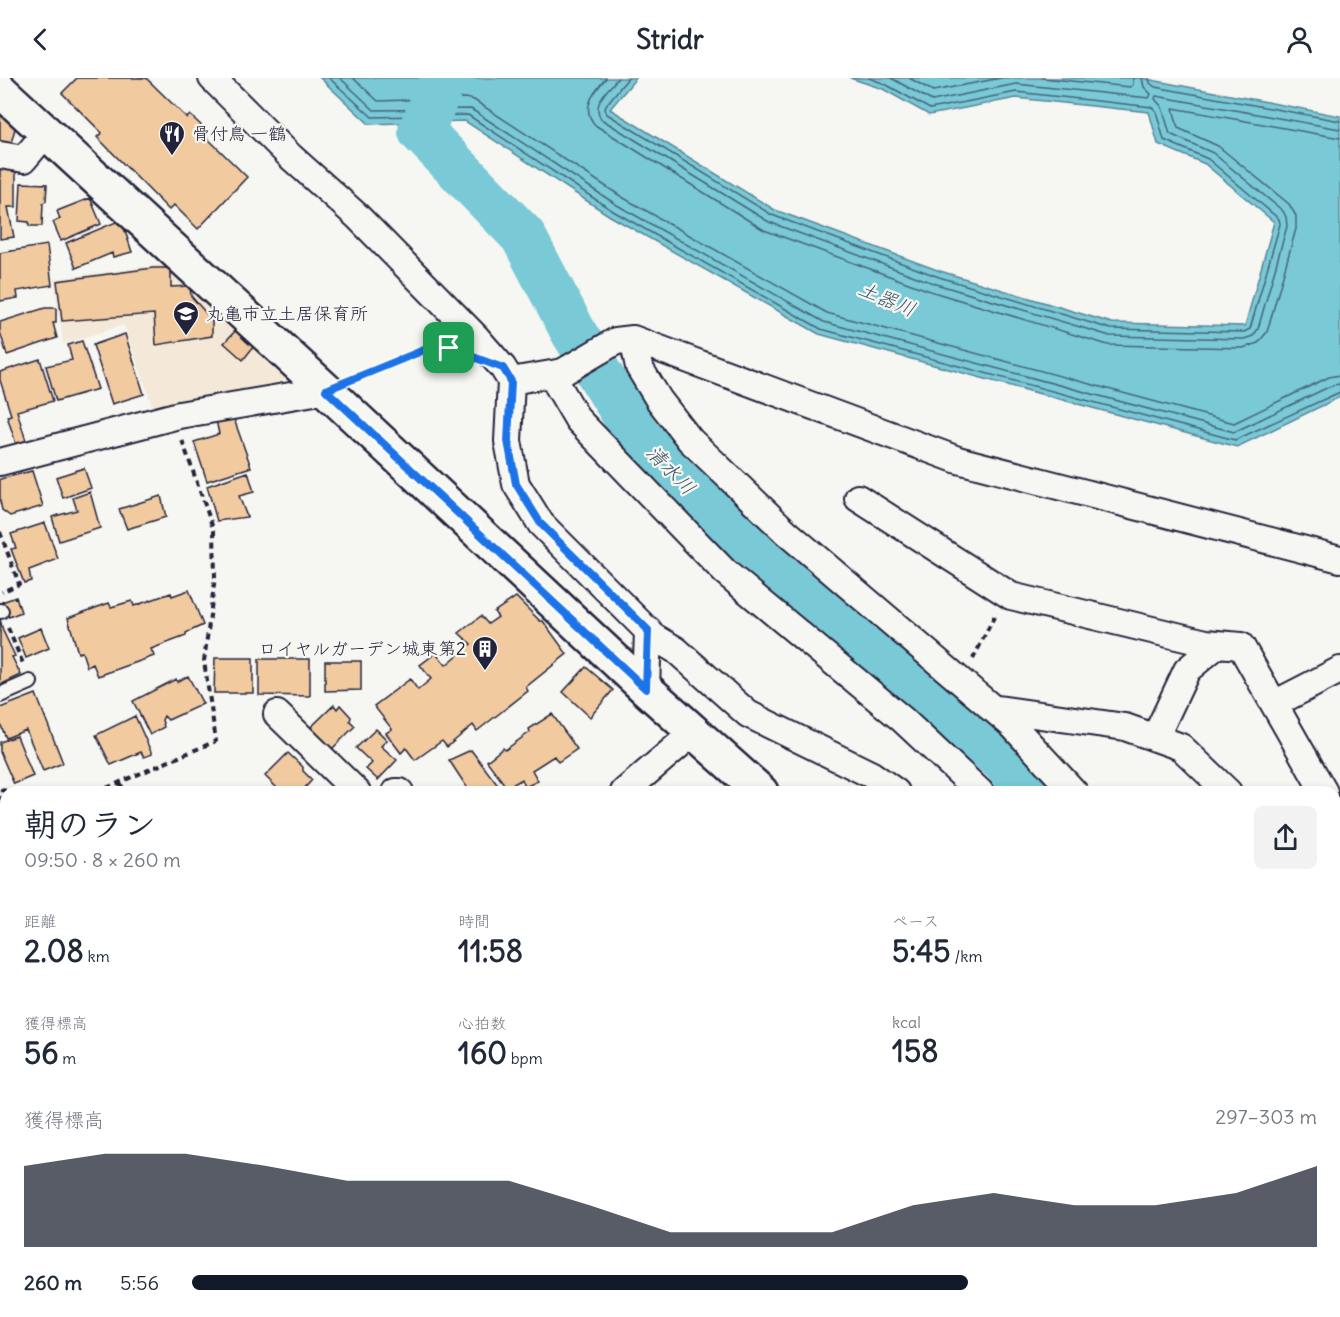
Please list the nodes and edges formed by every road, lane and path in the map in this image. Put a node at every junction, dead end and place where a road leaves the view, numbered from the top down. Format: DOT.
graph roads {
  1 [pos="212,78"];
  2 [pos="0,90"];
  3 [pos="46,133"];
  4 [pos="0,155"];
  5 [pos="624,340"];
  6 [pos="460,352"];
  7 [pos="557,373"];
  8 [pos="511,381"];
  9 [pos="326,390"];
  10 [pos="173,417"];
  11 [pos="0,462"];
  12 [pos="858,498"];
  13 [pos="0,532"];
  14 [pos="1340,559"];
  15 [pos="0,592"];
  16 [pos="1006,593"];
  17 [pos="1,611"];
  18 [pos="648,630"];
  19 [pos="1218,644"];
  20 [pos="1340,670"];
  21 [pos="30,682"];
  22 [pos="961,683"];
  23 [pos="646,689"];
  24 [pos="0,695"];
  25 [pos="1274,704"];
  26 [pos="991,708"];
  27 [pos="277,714"];
  28 [pos="694,732"];
  29 [pos="1155,738"];
  30 [pos="119,783"];
  31 [pos="112,786"];
  32 [pos="122,786"];
  33 [pos="351,786"];
  34 [pos="631,786"];
  35 [pos="754,786"];
  36 [pos="888,786"];
  37 [pos="975,786"];
  38 [pos="1068,786"];
  39 [pos="1222,786"];
  40 [pos="1321,786"];
  1 -- 8 [label="street"];
  2 -- 3 [label="street"];
  3 -- 4 [label="street"];
  3 -- 9 [label="street"];
  5 -- 7 [label="street"];
  5 -- 14 [label="street"];
  5 -- 22 [label="street"];
  6 -- 9 [label="path"];
  7 -- 8 [label="street"];
  7 -- 37 [label="street"];
  8 -- 18 [label="street"];
  9 -- 10 [label="street"];
  9 -- 23 [label="street"];
  10 -- 11 [label="street"];
  10 -- 30 [label="path"];
  12 -- 16 [label="street"];
  13 -- 15 [label="path"];
  16 -- 19 [label="street"];
  16 -- 22 [label="path"];
  17 -- 21 [label="path"];
  18 -- 23 [label="street"];
  18 -- 36 [label="street"];
  19 -- 25 [label="street"];
  19 -- 29 [label="street"];
  20 -- 25 [label="street"];
  21 -- 24 [label="lane"];
  22 -- 26 [label="street"];
  23 -- 28 [label="street"];
  25 -- 40 [label="street"];
  26 -- 29 [label="street"];
  26 -- 38 [label="street"];
  27 -- 33 [label="street"];
  28 -- 34 [label="street"];
  28 -- 35 [label="street"];
  29 -- 39 [label="street"];
  30 -- 31 [label="path"];
  30 -- 32 [label="path"];
}
